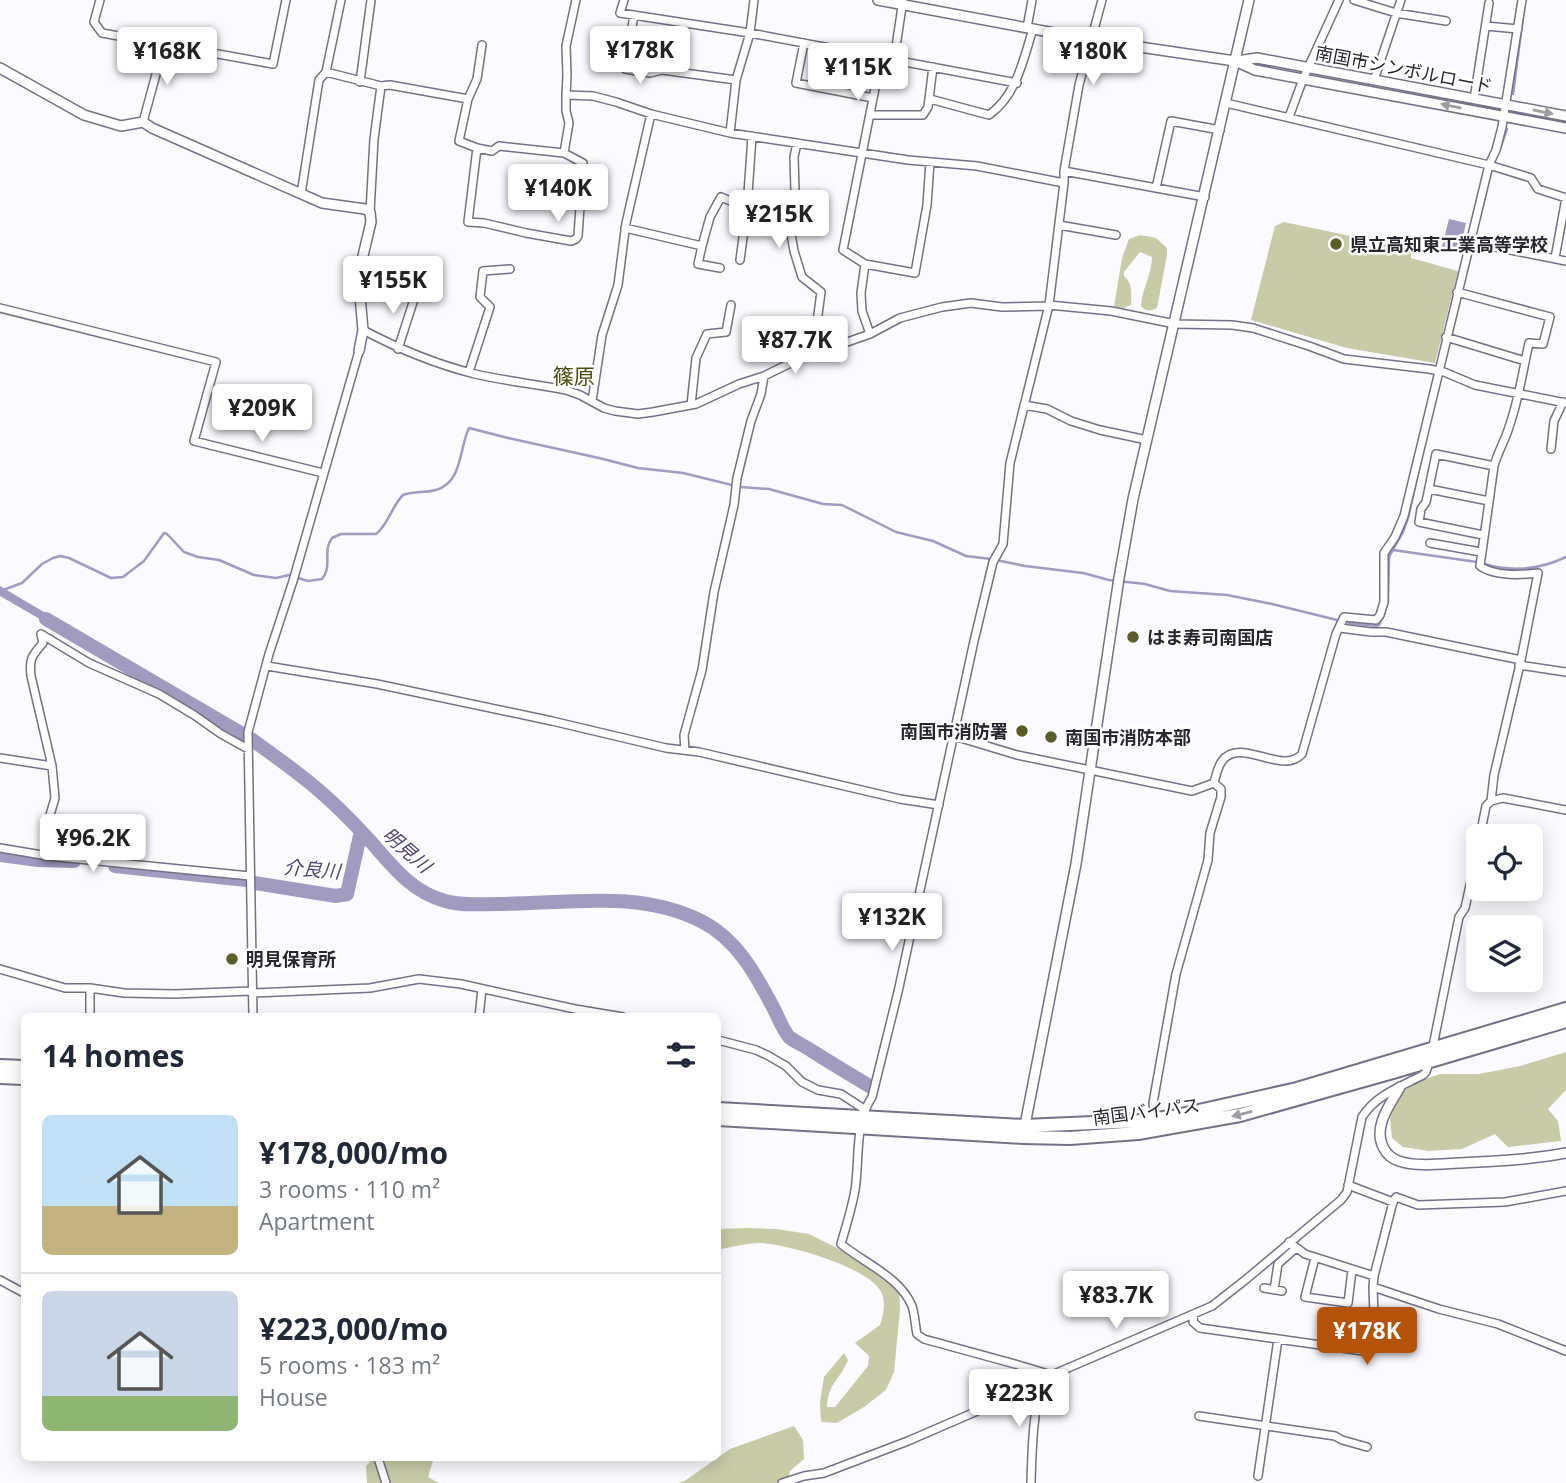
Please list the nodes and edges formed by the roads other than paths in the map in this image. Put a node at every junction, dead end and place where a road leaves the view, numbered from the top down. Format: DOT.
graph roads {
  1 [pos="100,0"];
  2 [pos="286,0"];
  3 [pos="341,0"];
  4 [pos="371,0"];
  5 [pos="576,0"];
  6 [pos="624,0"];
  7 [pos="754,0"];
  8 [pos="878,0"];
  9 [pos="1032,0"];
  10 [pos="1102,0"];
  11 [pos="1249,0"];
  12 [pos="1339,0"];
  13 [pos="1354,0"];
  14 [pos="1401,0"];
  15 [pos="1522,0"];
  16 [pos="903,2"];
  17 [pos="1489,3"];
  18 [pos="1396,13"];
  19 [pos="634,15"];
  20 [pos="1446,21"];
  21 [pos="1486,26"];
  22 [pos="1030,28"];
  23 [pos="1518,29"];
  24 [pos="750,33"];
  25 [pos="1092,40"];
  26 [pos="804,43"];
  27 [pos="164,45"];
  28 [pos="482,45"];
  29 [pos="881,58"];
  30 [pos="894,60"];
  31 [pos="1235,61"];
  32 [pos="933,67"];
  33 [pos="0,68"];
  34 [pos="1309,68"];
  35 [pos="326,72"];
  36 [pos="1303,79"];
  37 [pos="736,80"];
  38 [pos="1374,80"];
  39 [pos="360,82"];
  40 [pos="1017,83"];
  41 [pos="381,86"];
  42 [pos="566,95"];
  43 [pos="873,98"];
  44 [pos="468,99"];
  45 [pos="930,99"];
  46 [pos="1474,99"];
  47 [pos="1226,103"];
  48 [pos="1506,105"];
  49 [pos="651,114"];
  50 [pos="870,115"];
  51 [pos="1503,116"];
  52 [pos="1566,116"];
  53 [pos="1289,117"];
  54 [pos="143,122"];
  55 [pos="1566,128"];
  56 [pos="1220,130"];
  57 [pos="730,133"];
  58 [pos="752,136"];
  59 [pos="797,144"];
  60 [pos="477,148"];
  61 [pos="564,153"];
  62 [pos="863,153"];
  63 [pos="930,162"];
  64 [pos="1489,165"];
  65 [pos="1064,171"];
  66 [pos="1064,183"];
  67 [pos="1156,188"];
  68 [pos="301,194"];
  69 [pos="1205,197"];
  70 [pos="1566,198"];
  71 [pos="747,208"];
  72 [pos="370,212"];
  73 [pos="1059,225"];
  74 [pos="625,228"];
  75 [pos="1116,234"];
  76 [pos="1469,242"];
  77 [pos="702,246"];
  78 [pos="1555,258"];
  79 [pos="740,260"];
  80 [pos="1566,261"];
  81 [pos="865,264"];
  82 [pos="720,268"];
  83 [pos="510,269"];
  84 [pos="1457,292"];
  85 [pos="416,293"];
  86 [pos="731,305"];
  87 [pos="1049,306"];
  88 [pos="0,308"];
  89 [pos="1175,324"];
  90 [pos="363,330"];
  91 [pos="870,334"];
  92 [pos="1446,337"];
  93 [pos="398,349"];
  94 [pos="359,351"];
  95 [pos="813,352"];
  96 [pos="1525,361"];
  97 [pos="1438,371"];
  98 [pos="469,372"];
  99 [pos="764,376"];
  100 [pos="1518,394"];
  101 [pos="592,401"];
  102 [pos="1564,402"];
  103 [pos="691,405"];
  104 [pos="1024,405"];
  105 [pos="1147,440"];
  106 [pos="1551,449"];
  107 [pos="1494,466"];
  108 [pos="323,473"];
  109 [pos="1429,489"];
  110 [pos="1489,501"];
  111 [pos="1483,535"];
  112 [pos="1430,543"];
  113 [pos="1481,552"];
  114 [pos="1340,628"];
  115 [pos="1520,662"];
  116 [pos="267,666"];
  117 [pos="1566,672"];
  118 [pos="954,736"];
  119 [pos="248,746"];
  120 [pos="685,750"];
  121 [pos="0,758"];
  122 [pos="52,766"];
  123 [pos="1089,770"];
  124 [pos="1214,783"];
  125 [pos="1491,801"];
  126 [pos="939,805"];
  127 [pos="1566,810"];
  128 [pos="1482,824"];
  129 [pos="0,848"];
  130 [pos="48,856"];
  131 [pos="250,876"];
  132 [pos="1467,901"];
  133 [pos="0,968"];
  134 [pos="90,988"];
  135 [pos="482,989"];
  136 [pos="252,992"];
  137 [pos="1566,1009"];
  138 [pos="90,1013"];
  139 [pos="253,1013"];
  140 [pos="479,1013"];
  141 [pos="597,1013"];
  142 [pos="1566,1021"];
  143 [pos="721,1041"];
  144 [pos="1431,1055"];
  145 [pos="0,1066"];
  146 [pos="21,1067"];
  147 [pos="0,1077"];
  148 [pos="21,1079"];
  149 [pos="1400,1087"];
  150 [pos="721,1109"];
  151 [pos="863,1118"];
  152 [pos="721,1119"];
  153 [pos="1155,1125"];
  154 [pos="1023,1131"];
  155 [pos="1566,1153"];
  156 [pos="1348,1185"];
  157 [pos="1566,1191"];
  158 [pos="1393,1202"];
  159 [pos="1289,1242"];
  160 [pos="1296,1248"];
  161 [pos="1315,1258"];
  162 [pos="1352,1269"];
  163 [pos="1374,1276"];
  164 [pos="0,1280"];
  165 [pos="1373,1287"];
  166 [pos="1264,1288"];
  167 [pos="21,1291"];
  168 [pos="1194,1314"];
  169 [pos="1278,1339"];
  170 [pos="1566,1351"];
  171 [pos="1046,1378"];
  172 [pos="1199,1416"];
  173 [pos="1265,1425"];
  174 [pos="1367,1447"];
  175 [pos="379,1461"];
  176 [pos="1258,1476"];
  177 [pos="386,1483"];
  178 [pos="782,1483"];
  179 [pos="1031,1483"];
  1 -- 27 [label="street"];
  2 -- 27 [label="street"];
  3 -- 35 [label="street"];
  4 -- 39 [label="street"];
  5 -- 42 [label="street"];
  6 -- 19 [label="street"];
  7 -- 24 [label="street"];
  8 -- 16 [label="street"];
  9 -- 22 [label="street"];
  10 -- 25 [label="street"];
  11 -- 31 [label="street"];
  12 -- 34 [label="street"];
  13 -- 18 [label="street"];
  14 -- 18 [label="street"];
  15 -- 23 [label="street"];
  16 -- 22 [label="street"];
  16 -- 30 [label="street"];
  17 -- 21 [label="street"];
  18 -- 20 [label="street"];
  18 -- 38 [label="street"];
  19 -- 24 [label="street"];
  19 -- 37 [label="street"];
  21 -- 23 [label="street"];
  21 -- 46 [label="street"];
  22 -- 25 [label="street"];
  22 -- 40 [label="street"];
  23 -- 48 [label="street"];
  24 -- 26 [label="street"];
  24 -- 37 [label="street"];
  25 -- 31 [label="street"];
  25 -- 65 [label="street"];
  26 -- 29 [label="street"];
  26 -- 43 [label="street"];
  27 -- 54 [label="street"];
  28 -- 44 [label="street"];
  29 -- 30 [label="street"];
  29 -- 43 [label="street"];
  30 -- 32 [label="street"];
  31 -- 34 [label="street, 南国市シンボルロード"];
  31 -- 36 [label="street, 南国市シンボルロード"];
  31 -- 47 [label="street"];
  32 -- 40 [label="street"];
  32 -- 45 [label="street"];
  33 -- 54 [label="street"];
  34 -- 36 [label="street"];
  34 -- 38 [label="street, 南国市シンボルロード"];
  35 -- 39 [label="street"];
  35 -- 68 [label="street"];
  51 -- 36 [label="street, 南国市シンボルロード, one-way"];
  36 -- 53 [label="street"];
  37 -- 57 [label="street"];
  38 -- 46 [label="street, 南国市シンボルロード"];
  39 -- 41 [label="street"];
  40 -- 45 [label="street"];
  41 -- 44 [label="street"];
  41 -- 72 [label="street"];
  42 -- 49 [label="street"];
  42 -- 61 [label="street"];
  43 -- 50 [label="street"];
  44 -- 60 [label="street"];
  45 -- 50 [label="street"];
  46 -- 48 [label="street, 南国市シンボルロード"];
  47 -- 53 [label="street"];
  47 -- 56 [label="street"];
  48 -- 51 [label="street"];
  48 -- 52 [label="street, 南国市シンボルロード, one-way"];
  49 -- 57 [label="street"];
  49 -- 74 [label="street"];
  50 -- 62 [label="street"];
  51 -- 55 [label="street, 南国市シンボルロード"];
  51 -- 64 [label="street"];
  53 -- 64 [label="street"];
  54 -- 68 [label="street"];
  56 -- 67 [label="street"];
  56 -- 69 [label="street"];
  57 -- 58 [label="street"];
  58 -- 59 [label="street"];
  58 -- 71 [label="street"];
  59 -- 62 [label="street"];
  59 -- 95 [label="street"];
  60 -- 61 [label="street"];
  60 -- 61 [label="street"];
  62 -- 63 [label="street"];
  62 -- 81 [label="street"];
  63 -- 66 [label="street"];
  63 -- 81 [label="street"];
  64 -- 70 [label="street"];
  64 -- 76 [label="street"];
  65 -- 66 [label="street"];
  65 -- 67 [label="street"];
  66 -- 73 [label="street"];
  67 -- 69 [label="street"];
  68 -- 72 [label="street"];
  69 -- 89 [label="street"];
  70 -- 78 [label="street"];
  71 -- 77 [label="street"];
  71 -- 79 [label="street"];
  72 -- 90 [label="street"];
  73 -- 75 [label="street"];
  73 -- 87 [label="street"];
  74 -- 77 [label="street"];
  74 -- 101 [label="street"];
  76 -- 78 [label="street"];
  76 -- 84 [label="street"];
  77 -- 82 [label="street"];
  78 -- 80 [label="street"];
  81 -- 91 [label="street"];
  83 -- 98 [label="street"];
  84 -- 92 [label="street"];
  84 -- 96 [label="street"];
  85 -- 93 [label="street"];
  86 -- 103 [label="street"];
  87 -- 89 [label="street"];
  87 -- 91 [label="street"];
  87 -- 104 [label="street"];
  88 -- 108 [label="street"];
  89 -- 97 [label="street"];
  89 -- 105 [label="street"];
  90 -- 93 [label="street"];
  90 -- 94 [label="street"];
  91 -- 95 [label="street"];
  92 -- 96 [label="street"];
  92 -- 97 [label="street"];
  93 -- 98 [label="street"];
  94 -- 108 [label="street"];
  95 -- 99 [label="street"];
  96 -- 100 [label="street"];
  97 -- 100 [label="street"];
  97 -- 114 [label="street"];
  98 -- 101 [label="street"];
  99 -- 103 [label="street"];
  99 -- 120 [label="street"];
  100 -- 102 [label="street"];
  100 -- 107 [label="street"];
  101 -- 103 [label="street"];
  102 -- 106 [label="street"];
  104 -- 105 [label="street"];
  104 -- 118 [label="street"];
  105 -- 123 [label="street"];
  107 -- 109 [label="street"];
  107 -- 110 [label="street"];
  108 -- 116 [label="street"];
  109 -- 110 [label="street"];
  109 -- 111 [label="street"];
  110 -- 111 [label="street"];
  111 -- 113 [label="street"];
  112 -- 113 [label="street"];
  113 -- 115 [label="street"];
  114 -- 115 [label="street"];
  114 -- 124 [label="street"];
  115 -- 117 [label="street"];
  115 -- 125 [label="street"];
  116 -- 119 [label="street"];
  116 -- 120 [label="street"];
  118 -- 123 [label="street"];
  118 -- 126 [label="street"];
  119 -- 122 [label="street"];
  119 -- 131 [label="street"];
  120 -- 126 [label="street"];
  121 -- 122 [label="street"];
  122 -- 130 [label="street"];
  123 -- 124 [label="street"];
  123 -- 154 [label="street"];
  124 -- 153 [label="street"];
  125 -- 127 [label="street"];
  125 -- 128 [label="street"];
  126 -- 151 [label="street"];
  129 -- 130 [label="street"];
  130 -- 131 [label="street"];
  131 -- 136 [label="street"];
  132 -- 144 [label="street"];
  133 -- 134 [label="street"];
  134 -- 136 [label="street"];
  134 -- 138 [label="street"];
  135 -- 136 [label="street"];
  135 -- 140 [label="street"];
  135 -- 141 [label="street"];
  136 -- 139 [label="street"];
  137 -- 144 [label="highway, 南国バイパス"];
  142 -- 144 [label="highway, 南国バイパス"];
  143 -- 151 [label="street"];
  144 -- 149 [label="street"];
  144 -- 153 [label="highway, 南国バイパス"];
  145 -- 146 [label="highway"];
  147 -- 148 [label="highway"];
  149 -- 155 [label="street"];
  149 -- 156 [label="street"];
  150 -- 151 [label="highway, 南国バイパス"];
  151 -- 152 [label="highway, 南国バイパス"];
  151 -- 154 [label="highway, 南国バイパス"];
  151 -- 171 [label="street"];
  153 -- 154 [label="highway, 南国バイパス"];
  156 -- 158 [label="street"];
  156 -- 159 [label="street"];
  157 -- 158 [label="street"];
  158 -- 163 [label="street"];
  159 -- 160 [label="street"];
  159 -- 168 [label="street"];
  160 -- 161 [label="street"];
  160 -- 166 [label="street"];
  161 -- 162 [label="street"];
  161 -- 162 [label="street"];
  162 -- 163 [label="street"];
  163 -- 165 [label="street"];
  164 -- 167 [label="street"];
  165 -- 169 [label="street"];
  165 -- 170 [label="street"];
  168 -- 169 [label="street"];
  168 -- 171 [label="street"];
  169 -- 173 [label="street"];
  171 -- 178 [label="street"];
  171 -- 179 [label="street"];
  172 -- 173 [label="street"];
  173 -- 174 [label="street"];
  173 -- 176 [label="street"];
  175 -- 177 [label="street"];
}
